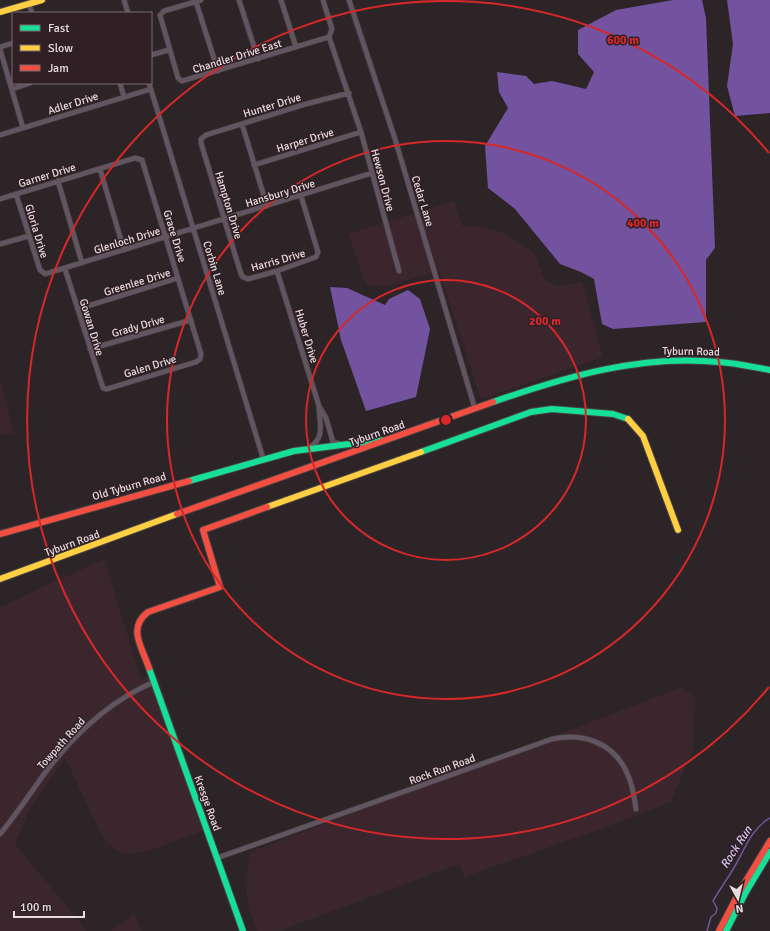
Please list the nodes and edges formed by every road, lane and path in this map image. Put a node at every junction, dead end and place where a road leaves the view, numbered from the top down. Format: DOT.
graph roads {
  1 [pos="42,0"];
  2 [pos="124,0"];
  3 [pos="239,0"];
  4 [pos="281,0"];
  5 [pos="323,0"];
  6 [pos="349,0"];
  7 [pos="199,1"];
  8 [pos="29,4"];
  9 [pos="0,12"];
  10 [pos="32,12"];
  11 [pos="128,12"];
  12 [pos="329,37"];
  13 [pos="12,43"];
  14 [pos="296,47"];
  15 [pos="0,48"];
  16 [pos="169,50"];
  17 [pos="152,55"];
  18 [pos="258,59"];
  19 [pos="218,71"];
  20 [pos="27,84"];
  21 [pos="120,84"];
  22 [pos="149,84"];
  23 [pos="12,89"];
  24 [pos="151,89"];
  25 [pos="349,93"];
  26 [pos="124,97"];
  27 [pos="242,124"];
  28 [pos="23,128"];
  29 [pos="361,132"];
  30 [pos="0,135"];
  31 [pos="202,138"];
  32 [pos="254,164"];
  33 [pos="100,169"];
  34 [pos="372,173"];
  35 [pos="58,181"];
  36 [pos="16,194"];
  37 [pos="301,196"];
  38 [pos="0,199"];
  39 [pos="267,206"];
  40 [pos="224,220"];
  41 [pos="194,229"];
  42 [pos="29,236"];
  43 [pos="166,237"];
  44 [pos="0,244"];
  45 [pos="124,250"];
  46 [pos="82,263"];
  47 [pos="65,268"];
  48 [pos="278,271"];
  49 [pos="399,271"];
  50 [pos="243,277"];
  51 [pos="178,278"];
  52 [pos="78,309"];
  53 [pos="191,320"];
  54 [pos="90,349"];
  55 [pos="200,359"];
  56 [pos="770,370"];
  57 [pos="105,389"];
  58 [pos="319,406"];
  59 [pos="475,409"];
  60 [pos="391,440"];
  61 [pos="340,444"];
  62 [pos="308,448"];
  63 [pos="263,458"];
  64 [pos="678,530"];
  65 [pos="0,534"];
  66 [pos="20,572"];
  67 [pos="0,579"];
  68 [pos="0,584"];
  69 [pos="154,682"];
  70 [pos="636,810"];
  71 [pos="0,834"];
  72 [pos="770,841"];
  73 [pos="770,852"];
  74 [pos="217,858"];
  75 [pos="242,931"];
  76 [pos="719,931"];
  77 [pos="726,931"];
  1 -- 8 [label="main road"];
  2 -- 11 [label="street"];
  3 -- 18 [label="street"];
  4 -- 14 [label="street"];
  5 -- 12 [label="street, Hewson Drive"];
  6 -- 59 [label="street, Cedar Lane"];
  7 -- 16 [label="street"];
  7 -- 19 [label="street"];
  8 -- 9 [label="main road"];
  8 -- 10 [label="street"];
  12 -- 14 [label="street, Chandler Drive East"];
  12 -- 25 [label="street, Hewson Drive"];
  13 -- 15 [label="street"];
  14 -- 18 [label="street, Chandler Drive East"];
  15 -- 23 [label="street"];
  16 -- 17 [label="street"];
  16 -- 19 [label="street, Chandler Drive East"];
  18 -- 19 [label="street, Chandler Drive East"];
  20 -- 23 [label="street"];
  21 -- 26 [label="street"];
  22 -- 24 [label="street, Corbin Lane"];
  23 -- 28 [label="street"];
  24 -- 26 [label="street, Adler Drive"];
  24 -- 41 [label="street, Corbin Lane"];
  25 -- 27 [label="street, Hunter Drive"];
  25 -- 29 [label="street, Hewson Drive"];
  26 -- 28 [label="street, Adler Drive"];
  27 -- 31 [label="street, Hunter Drive"];
  27 -- 32 [label="street"];
  28 -- 30 [label="street, Adler Drive"];
  29 -- 32 [label="street, Harper Drive"];
  29 -- 34 [label="street, Hewson Drive"];
  31 -- 40 [label="street, Hampton Drive"];
  32 -- 39 [label="street"];
  33 -- 35 [label="street, Garner Drive"];
  33 -- 43 [label="street, Grace Drive"];
  33 -- 45 [label="street"];
  34 -- 37 [label="street, Hansbury Drive"];
  34 -- 49 [label="street, Hewson Drive"];
  35 -- 36 [label="street, Garner Drive"];
  35 -- 46 [label="street"];
  36 -- 38 [label="street, Garner Drive"];
  36 -- 42 [label="street, Gloria Drive"];
  37 -- 39 [label="street, Hansbury Drive"];
  37 -- 48 [label="street, Harris Drive"];
  39 -- 40 [label="street, Hansbury Drive"];
  40 -- 41 [label="street, Hansbury Drive"];
  40 -- 50 [label="street, Hampton Drive"];
  41 -- 43 [label="street, Glenloch Drive"];
  41 -- 63 [label="street, Corbin Lane"];
  42 -- 44 [label="street"];
  42 -- 47 [label="street, Gloria Drive"];
  43 -- 45 [label="street, Glenloch Drive"];
  43 -- 51 [label="street, Grace Drive"];
  45 -- 46 [label="street, Glenloch Drive"];
  46 -- 47 [label="street, Glenloch Drive"];
  47 -- 52 [label="street, Gowan Drive"];
  48 -- 50 [label="street, Harris Drive"];
  48 -- 58 [label="street, Huber Drive"];
  51 -- 52 [label="street, Greenlee Drive"];
  51 -- 53 [label="street, Grace Drive"];
  52 -- 54 [label="street, Gowan Drive"];
  53 -- 54 [label="street, Grady Drive"];
  53 -- 55 [label="street, Grace Drive"];
  54 -- 57 [label="street, Gowan Drive"];
  55 -- 57 [label="street, Galen Drive"];
  56 -- 59 [label="main road, Tyburn Road"];
  58 -- 61 [label="street, Huber Drive"];
  58 -- 62 [label="street, Huber Drive"];
  59 -- 60 [label="main road, Tyburn Road"];
  60 -- 61 [label="main road, Old Tyburn Road"];
  60 -- 66 [label="main road, Tyburn Road"];
  61 -- 62 [label="main road, Old Tyburn Road"];
  62 -- 63 [label="main road, Old Tyburn Road"];
  63 -- 65 [label="main road, Old Tyburn Road"];
  64 -- 69 [label="main road, Kresge Road"];
  66 -- 67 [label="main road, Tyburn Road"];
  66 -- 68 [label="main road"];
  69 -- 71 [label="street, Towpath Road"];
  69 -- 74 [label="main road, Kresge Road"];
  70 -- 74 [label="street, Rock Run Road"];
  72 -- 76 [label="main road"];
  73 -- 77 [label="main road"];
  74 -- 75 [label="main road, Kresge Road"];
}
